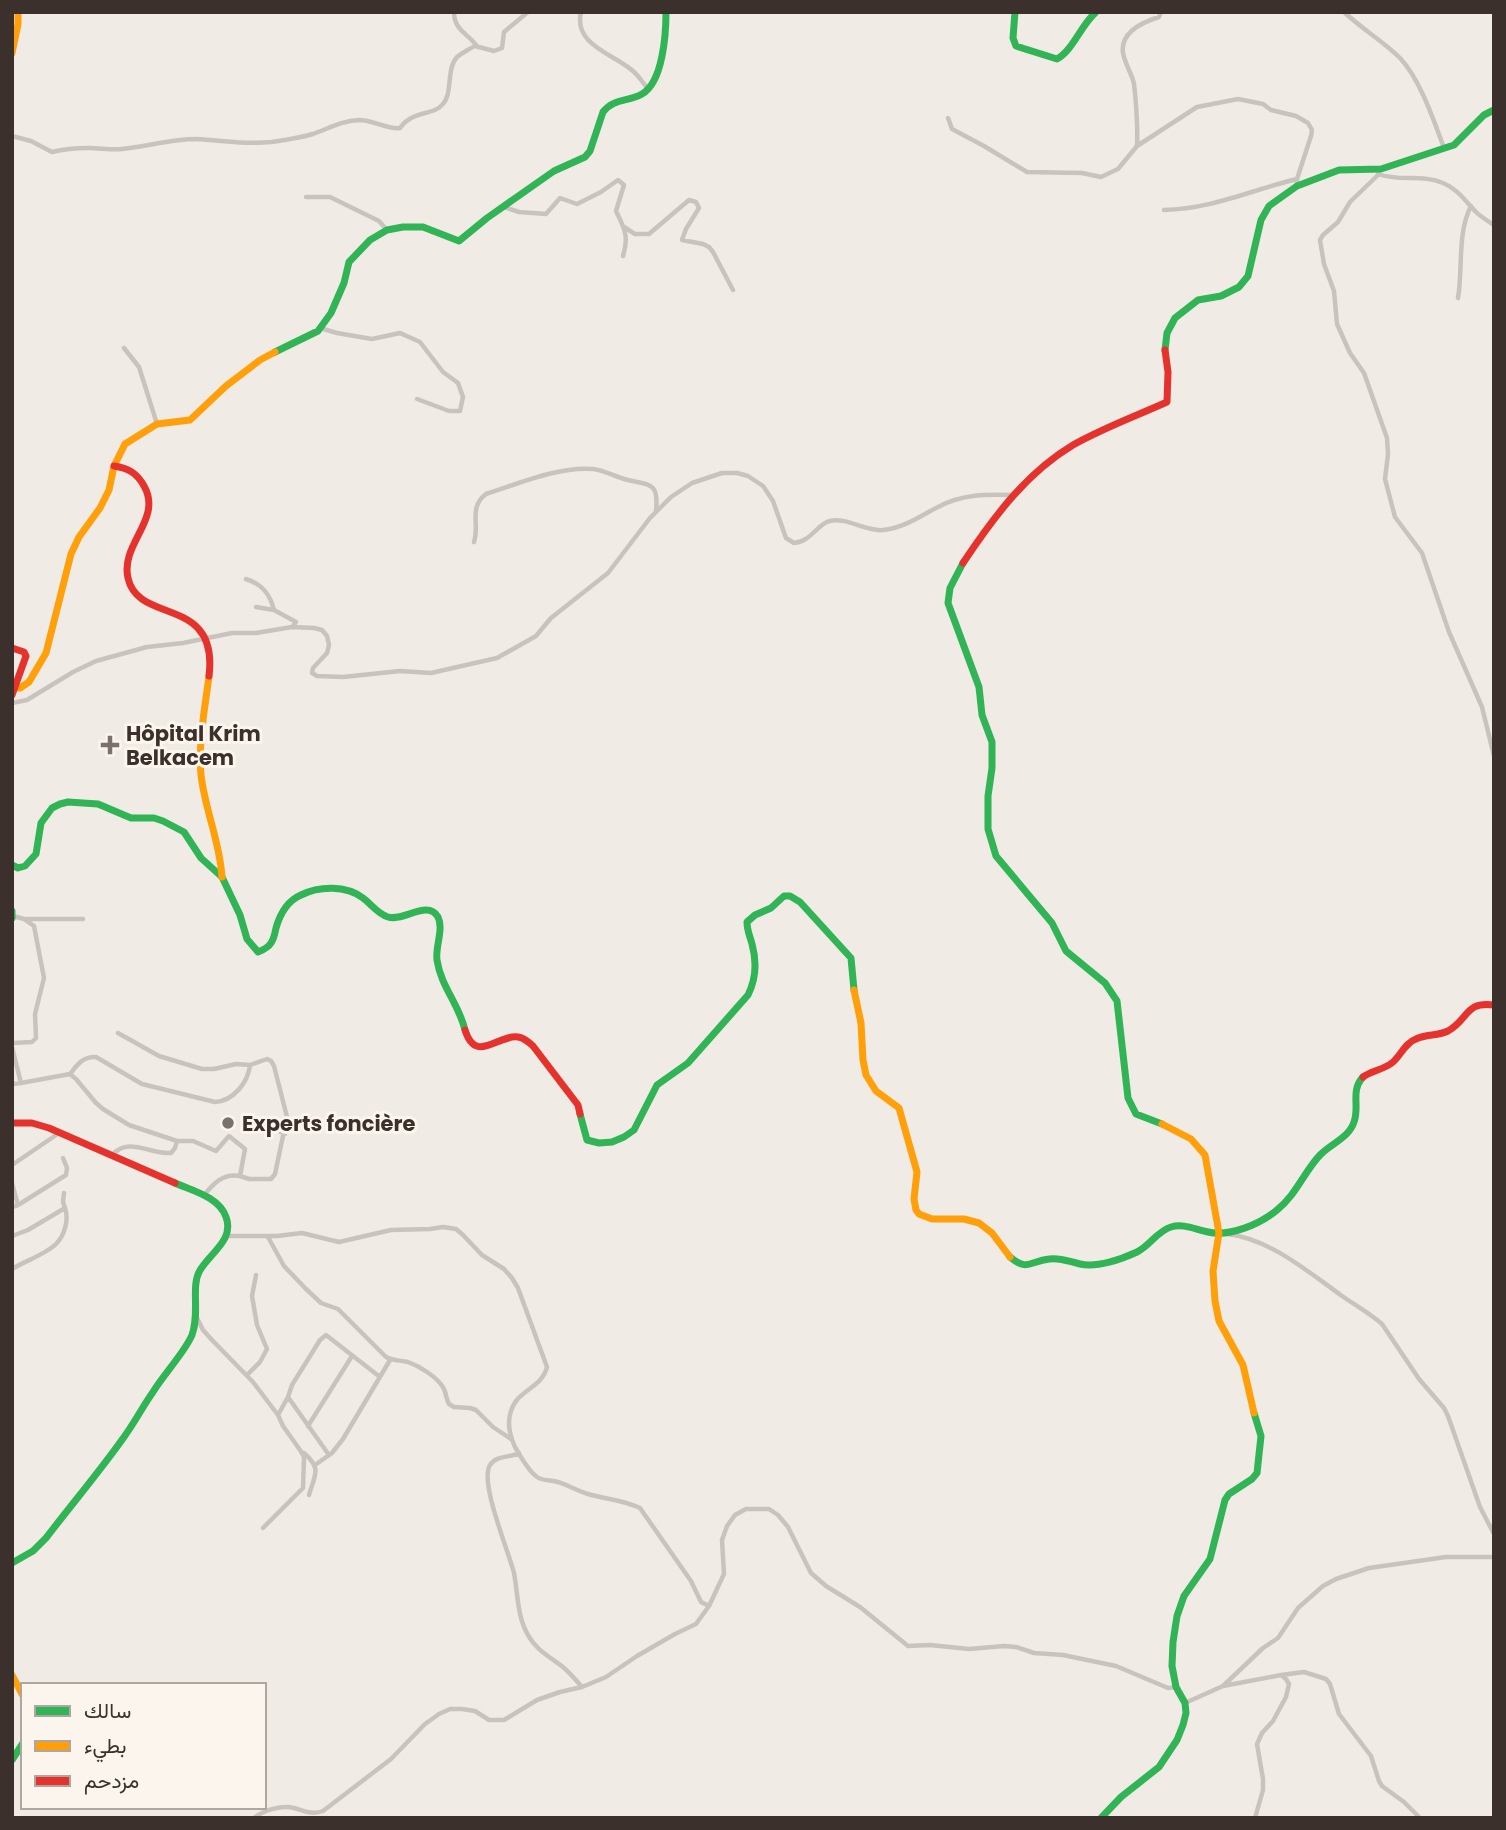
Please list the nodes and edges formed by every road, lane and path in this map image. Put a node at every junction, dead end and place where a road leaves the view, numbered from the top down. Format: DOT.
graph roads {
  1 [pos="18,12"];
  2 [pos="454,12"];
  3 [pos="528,12"];
  4 [pos="581,12"];
  5 [pos="666,12"];
  6 [pos="1015,12"];
  7 [pos="1096,12"];
  8 [pos="1161,12"];
  9 [pos="1344,12"];
  10 [pos="475,46"];
  11 [pos="12,53"];
  12 [pos="648,90"];
  13 [pos="1494,110"];
  14 [pos="948,118"];
  15 [pos="12,136"];
  16 [pos="1137,146"];
  17 [pos="1444,149"];
  18 [pos="1372,169"];
  19 [pos="1379,174"];
  20 [pos="1297,183"];
  21 [pos="306,197"];
  22 [pos="503,206"];
  23 [pos="1471,206"];
  24 [pos="1164,210"];
  25 [pos="1494,225"];
  26 [pos="624,226"];
  27 [pos="387,230"];
  28 [pos="623,256"];
  29 [pos="733,290"];
  30 [pos="1458,298"];
  31 [pos="320,328"];
  32 [pos="124,348"];
  33 [pos="417,399"];
  34 [pos="157,424"];
  35 [pos="114,466"];
  36 [pos="1015,495"];
  37 [pos="656,512"];
  38 [pos="474,542"];
  39 [pos="246,579"];
  40 [pos="256,607"];
  41 [pos="274,610"];
  42 [pos="292,627"];
  43 [pos="204,638"];
  44 [pos="12,648"];
  45 [pos="14,691"];
  46 [pos="12,703"];
  47 [pos="1494,756"];
  48 [pos="12,865"];
  49 [pos="222,877"];
  50 [pos="12,911"];
  51 [pos="13,917"];
  52 [pos="24,919"];
  53 [pos="83,919"];
  54 [pos="1494,1005"];
  55 [pos="118,1033"];
  56 [pos="12,1045"];
  57 [pos="250,1065"];
  58 [pos="70,1074"];
  59 [pos="21,1083"];
  60 [pos="12,1084"];
  61 [pos="250,1118"];
  62 [pos="12,1124"];
  63 [pos="59,1132"];
  64 [pos="285,1134"];
  65 [pos="177,1141"];
  66 [pos="112,1155"];
  67 [pos="63,1158"];
  68 [pos="12,1164"];
  69 [pos="240,1176"];
  70 [pos="12,1183"];
  71 [pos="64,1193"];
  72 [pos="204,1195"];
  73 [pos="15,1206"];
  74 [pos="65,1208"];
  75 [pos="1220,1233"];
  76 [pos="12,1236"];
  77 [pos="226,1236"];
  78 [pos="268,1237"];
  79 [pos="12,1269"];
  80 [pos="257,1275"];
  81 [pos="197,1318"];
  82 [pos="352,1356"];
  83 [pos="390,1360"];
  84 [pos="247,1375"];
  85 [pos="380,1377"];
  86 [pos="288,1397"];
  87 [pos="278,1415"];
  88 [pos="308,1426"];
  89 [pos="512,1439"];
  90 [pos="300,1450"];
  91 [pos="519,1453"];
  92 [pos="329,1455"];
  93 [pos="315,1465"];
  94 [pos="309,1495"];
  95 [pos="263,1528"];
  96 [pos="1494,1534"];
  97 [pos="1494,1557"];
  98 [pos="12,1563"];
  99 [pos="709,1606"];
  100 [pos="12,1675"];
  101 [pos="1281,1675"];
  102 [pos="1223,1686"];
  103 [pos="582,1687"];
  104 [pos="1176,1687"];
  105 [pos="21,1692"];
  106 [pos="1185,1703"];
  107 [pos="254,1818"];
  108 [pos="1101,1818"];
  109 [pos="1255,1818"];
  110 [pos="1420,1818"];
  1 -- 11 [label="street"];
  2 -- 10 [label="street"];
  3 -- 10 [label="street"];
  4 -- 12 [label="street"];
  5 -- 12 [label="street"];
  6 -- 7 [label="street"];
  8 -- 16 [label="street"];
  9 -- 17 [label="street"];
  10 -- 15 [label="street"];
  12 -- 22 [label="street"];
  13 -- 17 [label="street"];
  14 -- 16 [label="street"];
  16 -- 20 [label="street"];
  17 -- 18 [label="street"];
  18 -- 19 [label="street"];
  18 -- 20 [label="street"];
  19 -- 23 [label="street"];
  19 -- 47 [label="street"];
  20 -- 24 [label="street"];
  20 -- 36 [label="street"];
  21 -- 27 [label="street"];
  22 -- 26 [label="street"];
  22 -- 27 [label="street"];
  23 -- 25 [label="street"];
  23 -- 30 [label="street"];
  26 -- 28 [label="street"];
  26 -- 29 [label="street"];
  27 -- 31 [label="street"];
  31 -- 33 [label="street"];
  31 -- 34 [label="street"];
  32 -- 34 [label="street"];
  34 -- 35 [label="street"];
  35 -- 43 [label="street"];
  35 -- 45 [label="street"];
  36 -- 37 [label="street"];
  36 -- 75 [label="street"];
  37 -- 38 [label="street"];
  37 -- 42 [label="street"];
  39 -- 41 [label="street"];
  40 -- 41 [label="street"];
  41 -- 42 [label="street"];
  42 -- 43 [label="street"];
  43 -- 46 [label="street"];
  43 -- 49 [label="street"];
  44 -- 45 [label="street"];
  48 -- 49 [label="street"];
  49 -- 75 [label="street"];
  50 -- 51 [label="street"];
  51 -- 52 [label="street"];
  52 -- 53 [label="street"];
  52 -- 56 [label="street"];
  54 -- 75 [label="street"];
  55 -- 57 [label="street"];
  56 -- 59 [label="street"];
  57 -- 58 [label="street"];
  57 -- 64 [label="street"];
  58 -- 59 [label="street"];
  58 -- 65 [label="street"];
  59 -- 60 [label="street"];
  61 -- 64 [label="street"];
  62 -- 63 [label="street"];
  63 -- 66 [label="street"];
  63 -- 68 [label="street"];
  64 -- 69 [label="street"];
  65 -- 66 [label="street"];
  65 -- 69 [label="street"];
  66 -- 72 [label="street"];
  67 -- 73 [label="street"];
  69 -- 72 [label="street"];
  70 -- 73 [label="street"];
  71 -- 74 [label="street"];
  72 -- 77 [label="street"];
  74 -- 76 [label="street"];
  74 -- 79 [label="street"];
  75 -- 96 [label="street"];
  75 -- 104 [label="street"];
  77 -- 78 [label="street"];
  77 -- 81 [label="street"];
  78 -- 83 [label="street"];
  78 -- 89 [label="street"];
  80 -- 84 [label="street"];
  81 -- 84 [label="street"];
  81 -- 98 [label="street"];
  82 -- 85 [label="street"];
  82 -- 86 [label="street"];
  82 -- 88 [label="street"];
  83 -- 85 [label="street"];
  83 -- 89 [label="street"];
  84 -- 87 [label="street"];
  85 -- 92 [label="street"];
  86 -- 87 [label="street"];
  86 -- 88 [label="street"];
  87 -- 90 [label="street"];
  88 -- 92 [label="street"];
  89 -- 91 [label="street"];
  90 -- 93 [label="street"];
  90 -- 95 [label="street"];
  91 -- 99 [label="street"];
  91 -- 103 [label="street"];
  92 -- 93 [label="street"];
  93 -- 94 [label="street"];
  97 -- 102 [label="street"];
  99 -- 103 [label="street"];
  99 -- 104 [label="street"];
  100 -- 105 [label="street"];
  101 -- 102 [label="street"];
  101 -- 109 [label="street"];
  101 -- 110 [label="street"];
  102 -- 106 [label="street"];
  103 -- 107 [label="street"];
  104 -- 106 [label="street"];
  106 -- 108 [label="street"];
}
